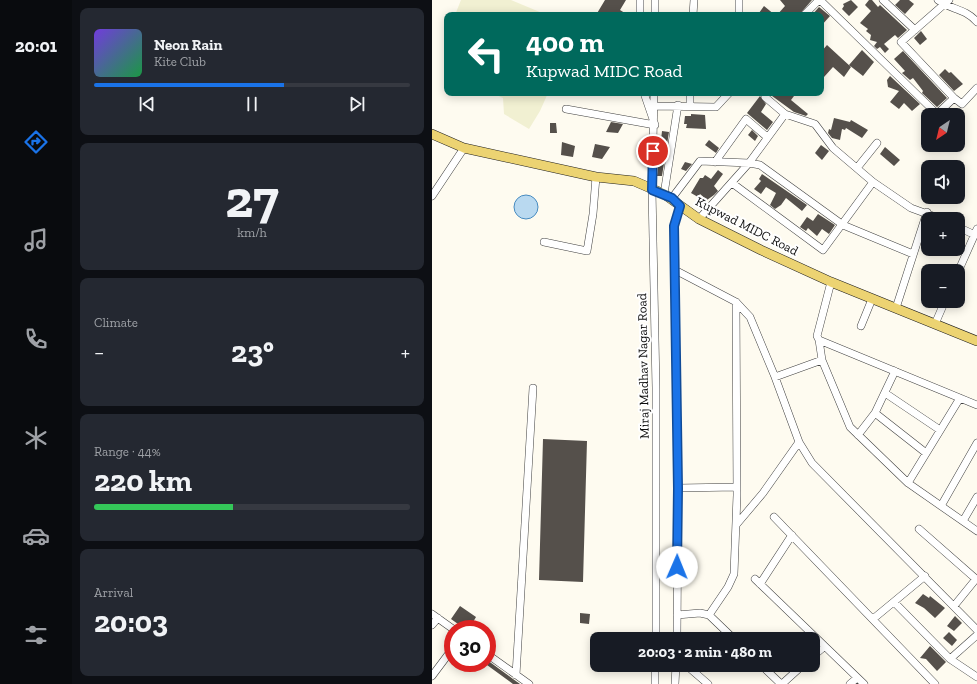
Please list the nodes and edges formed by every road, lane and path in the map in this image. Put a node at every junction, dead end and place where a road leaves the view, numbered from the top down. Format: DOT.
graph roads {
  1 [pos="640,0"];
  2 [pos="655,0"];
  3 [pos="694,0"];
  4 [pos="739,0"];
  5 [pos="820,0"];
  6 [pos="883,0"];
  7 [pos="943,1"];
  8 [pos="640,12"];
  9 [pos="655,12"];
  10 [pos="693,12"];
  11 [pos="740,12"];
  12 [pos="807,12"];
  13 [pos="977,22"];
  14 [pos="915,30"];
  15 [pos="977,88"];
  16 [pos="645,96"];
  17 [pos="654,96"];
  18 [pos="690,96"];
  19 [pos="726,96"];
  20 [pos="765,97"];
  21 [pos="954,98"];
  22 [pos="678,105"];
  23 [pos="690,105"];
  24 [pos="654,106"];
  25 [pos="566,109"];
  26 [pos="785,114"];
  27 [pos="655,125"];
  28 [pos="432,134"];
  29 [pos="767,137"];
  30 [pos="878,143"];
  31 [pos="464,148"];
  32 [pos="715,162"];
  33 [pos="749,163"];
  34 [pos="857,168"];
  35 [pos="596,177"];
  36 [pos="732,182"];
  37 [pos="873,182"];
  38 [pos="652,190"];
  39 [pos="432,196"];
  40 [pos="668,196"];
  41 [pos="680,206"];
  42 [pos="927,212"];
  43 [pos="699,219"];
  44 [pos="843,225"];
  45 [pos="965,229"];
  46 [pos="921,230"];
  47 [pos="976,232"];
  48 [pos="544,242"];
  49 [pos="913,254"];
  50 [pos="962,264"];
  51 [pos="675,270"];
  52 [pos="831,282"];
  53 [pos="872,299"];
  54 [pos="736,302"];
  55 [pos="896,308"];
  56 [pos="942,308"];
  57 [pos="935,324"];
  58 [pos="861,326"];
  59 [pos="819,340"];
  60 [pos="977,341"];
  61 [pos="822,360"];
  62 [pos="895,371"];
  63 [pos="776,377"];
  64 [pos="533,388"];
  65 [pos="885,393"];
  66 [pos="960,398"];
  67 [pos="977,405"];
  68 [pos="875,413"];
  69 [pos="940,430"];
  70 [pos="858,435"];
  71 [pos="799,442"];
  72 [pos="977,443"];
  73 [pos="926,453"];
  74 [pos="908,483"];
  75 [pos="737,487"];
  76 [pos="678,488"];
  77 [pos="977,497"];
  78 [pos="941,506"];
  79 [pos="774,517"];
  80 [pos="963,521"];
  81 [pos="736,525"];
  82 [pos="919,529"];
  83 [pos="977,531"];
  84 [pos="792,535"];
  85 [pos="925,576"];
  86 [pos="977,578"];
  87 [pos="894,602"];
  88 [pos="954,606"];
  89 [pos="677,615"];
  90 [pos="709,615"];
  91 [pos="435,616"];
  92 [pos="873,619"];
  93 [pos="444,622"];
  94 [pos="432,625"];
  95 [pos="977,630"];
  96 [pos="656,632"];
  97 [pos="676,632"];
  98 [pos="727,632"];
  99 [pos="977,635"];
  100 [pos="824,647"];
  101 [pos="820,650"];
  102 [pos="950,659"];
  103 [pos="444,660"];
  104 [pos="496,661"];
  105 [pos="655,672"];
  106 [pos="676,672"];
  107 [pos="694,672"];
  108 [pos="768,672"];
  109 [pos="795,672"];
  110 [pos="516,675"];
  111 [pos="432,676"];
  112 [pos="977,677"];
  113 [pos="857,678"];
  114 [pos="977,680"];
  115 [pos="529,684"];
  116 [pos="655,684"];
  117 [pos="675,684"];
  118 [pos="708,684"];
  119 [pos="781,684"];
  120 [pos="850,684"];
  121 [pos="864,684"];
  122 [pos="935,684"];
  123 [pos="973,684"];
  1 -- 8 [label="street"];
  2 -- 9 [label="street"];
  3 -- 10 [label="street"];
  4 -- 11 [label="street"];
  5 -- 12 [label="street"];
  5 -- 21 [label="street"];
  6 -- 14 [label="street"];
  7 -- 13 [label="street"];
  7 -- 14 [label="street"];
  14 -- 21 [label="street"];
  15 -- 21 [label="street"];
  16 -- 27 [label="street"];
  17 -- 24 [label="street, Miraj Madhav Nagar Road"];
  18 -- 23 [label="street"];
  19 -- 23 [label="street"];
  20 -- 26 [label="street"];
  22 -- 23 [label="street"];
  22 -- 24 [label="street"];
  22 -- 40 [label="street"];
  24 -- 27 [label="street, Miraj Madhav Nagar Road"];
  25 -- 27 [label="street"];
  26 -- 29 [label="street"];
  26 -- 34 [label="street"];
  27 -- 38 [label="street, Miraj Madhav Nagar Road"];
  28 -- 31 [label="main road, Kupwad MIDC Road"];
  29 -- 32 [label="street"];
  29 -- 33 [label="street"];
  30 -- 34 [label="street"];
  31 -- 35 [label="main road, Kupwad MIDC Road"];
  31 -- 39 [label="street"];
  32 -- 33 [label="street"];
  32 -- 40 [label="street"];
  33 -- 36 [label="street"];
  33 -- 44 [label="street"];
  34 -- 37 [label="street"];
  35 -- 38 [label="main road, Kupwad MIDC Road"];
  35 -- 48 [label="street"];
  36 -- 43 [label="street"];
  36 -- 44 [label="street"];
  37 -- 42 [label="street"];
  37 -- 44 [label="street"];
  38 -- 40 [label="main road, Kupwad MIDC Road"];
  38 -- 96 [label="street, Miraj Madhav Nagar Road"];
  40 -- 41 [label="main road, Kupwad MIDC Road"];
  41 -- 43 [label="main road, Kupwad MIDC Road"];
  41 -- 51 [label="street"];
  43 -- 52 [label="main road, Kupwad MIDC Road"];
  44 -- 49 [label="street"];
  45 -- 47 [label="street"];
  46 -- 49 [label="street"];
  47 -- 50 [label="street"];
  49 -- 55 [label="street"];
  51 -- 54 [label="street"];
  51 -- 76 [label="street"];
  52 -- 53 [label="main road, Kupwad MIDC Road"];
  52 -- 59 [label="street"];
  53 -- 55 [label="main road, Kupwad MIDC Road"];
  53 -- 58 [label="street"];
  54 -- 63 [label="street"];
  54 -- 75 [label="street"];
  55 -- 57 [label="main road, Kupwad MIDC Road"];
  56 -- 57 [label="street"];
  57 -- 60 [label="main road, Kupwad MIDC Road"];
  59 -- 61 [label="street"];
  59 -- 62 [label="street"];
  61 -- 63 [label="street"];
  61 -- 70 [label="street"];
  62 -- 65 [label="street"];
  62 -- 66 [label="street"];
  63 -- 71 [label="street"];
  64 -- 110 [label="street"];
  65 -- 68 [label="street"];
  65 -- 69 [label="street"];
  66 -- 67 [label="street"];
  66 -- 69 [label="street"];
  68 -- 70 [label="street"];
  68 -- 73 [label="street"];
  69 -- 73 [label="street"];
  70 -- 74 [label="street"];
  71 -- 81 [label="street"];
  71 -- 85 [label="street"];
  72 -- 78 [label="street"];
  73 -- 74 [label="street"];
  74 -- 78 [label="street"];
  75 -- 76 [label="street"];
  75 -- 81 [label="street"];
  76 -- 89 [label="street"];
  77 -- 80 [label="street"];
  78 -- 80 [label="street"];
  79 -- 84 [label="street"];
  80 -- 83 [label="street"];
  81 -- 90 [label="street"];
  82 -- 86 [label="street"];
  84 -- 92 [label="street"];
  84 -- 100 [label="street"];
  85 -- 87 [label="street"];
  85 -- 88 [label="street"];
  86 -- 88 [label="street"];
  87 -- 92 [label="street"];
  87 -- 102 [label="street"];
  88 -- 95 [label="street"];
  89 -- 90 [label="street"];
  89 -- 97 [label="street"];
  90 -- 98 [label="street"];
  91 -- 93 [label="street"];
  91 -- 94 [label="street"];
  92 -- 122 [label="street"];
  99 -- 102 [label="street"];
  100 -- 101 [label="street"];
  100 -- 113 [label="street"];
  102 -- 112 [label="street"];
  103 -- 111 [label="street"];
  104 -- 110 [label="street"];
  105 -- 116 [label="street"];
  106 -- 117 [label="street"];
  107 -- 118 [label="street"];
  108 -- 119 [label="street"];
  109 -- 119 [label="street"];
  110 -- 115 [label="street"];
  113 -- 120 [label="street"];
  113 -- 121 [label="street"];
  114 -- 123 [label="street"];
}
